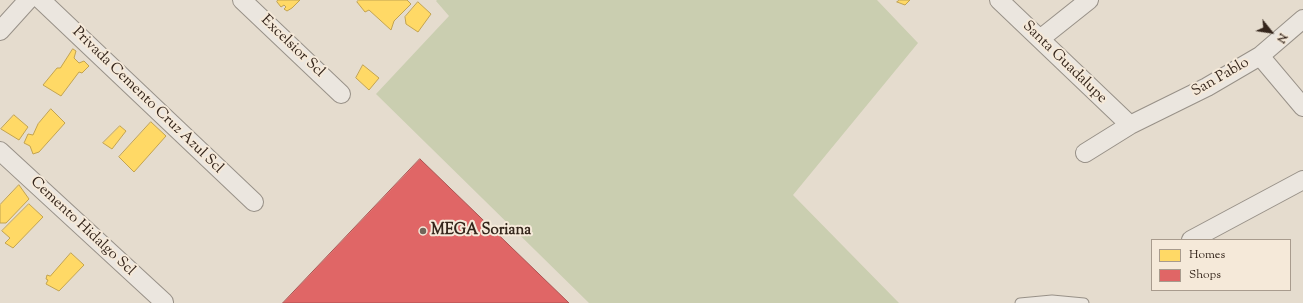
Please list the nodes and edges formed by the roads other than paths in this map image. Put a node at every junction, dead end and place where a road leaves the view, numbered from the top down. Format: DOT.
graph roads {
  1 [pos="28,0"];
  2 [pos="41,0"];
  3 [pos="242,0"];
  4 [pos="999,0"];
  5 [pos="1089,0"];
  6 [pos="1303,19"];
  7 [pos="0,31"];
  8 [pos="1040,39"];
  9 [pos="1260,56"];
  10 [pos="341,94"];
  11 [pos="1303,107"];
  12 [pos="1130,125"];
  13 [pos="0,151"];
  14 [pos="1085,153"];
  15 [pos="1303,180"];
  16 [pos="254,202"];
  17 [pos="1193,239"];
  18 [pos="164,302"];
  19 [pos="1020,303"];
  20 [pos="1084,303"];
  1 -- 7 [label="street"];
  2 -- 16 [label="street, Privada Cemento Cruz Azul Scl"];
  3 -- 10 [label="street, Excelsior Scl"];
  4 -- 8 [label="street, Santa Guadalupe"];
  5 -- 8 [label="street"];
  6 -- 9 [label="street, San Pablo"];
  8 -- 12 [label="street, Santa Guadalupe"];
  9 -- 11 [label="street"];
  9 -- 12 [label="street, San Pablo"];
  12 -- 14 [label="street, San Pablo"];
  13 -- 18 [label="street, Cemento Hidalgo Scl"];
  15 -- 17 [label="street"];
  19 -- 20 [label="lane"];
}
